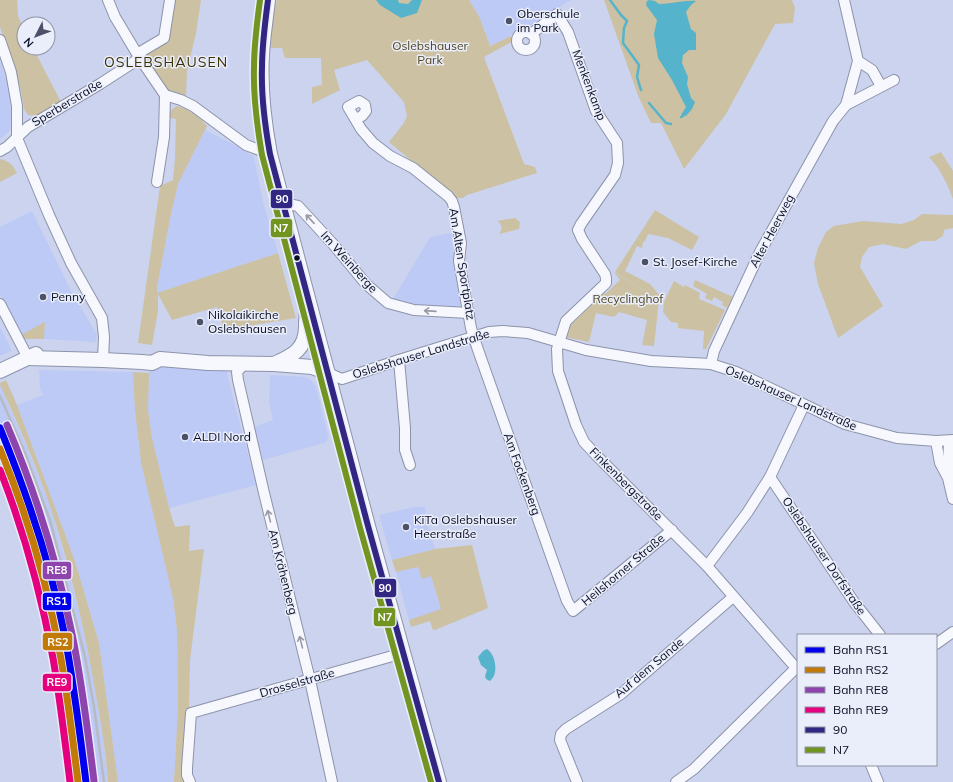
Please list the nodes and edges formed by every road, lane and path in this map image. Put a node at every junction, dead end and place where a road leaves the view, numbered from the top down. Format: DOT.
graph roads {
  1 [pos="108,0"];
  2 [pos="170,0"];
  3 [pos="268,0"];
  4 [pos="844,0"];
  5 [pos="531,34"];
  6 [pos="0,40"];
  7 [pos="139,57"];
  8 [pos="858,61"];
  9 [pos="894,80"];
  10 [pos="880,86"];
  11 [pos="165,95"];
  12 [pos="846,105"];
  13 [pos="355,119"];
  14 [pos="17,138"];
  15 [pos="0,151"];
  16 [pos="270,154"];
  17 [pos="157,182"];
  18 [pos="283,204"];
  19 [pos="0,304"];
  20 [pos="311,306"];
  21 [pos="469,313"];
  22 [pos="474,336"];
  23 [pos="558,342"];
  24 [pos="104,356"];
  25 [pos="28,358"];
  26 [pos="399,360"];
  27 [pos="244,364"];
  28 [pos="274,364"];
  29 [pos="711,364"];
  30 [pos="0,371"];
  31 [pos="328,373"];
  32 [pos="804,405"];
  33 [pos="951,440"];
  34 [pos="936,441"];
  35 [pos="410,465"];
  36 [pos="770,477"];
  37 [pos="948,478"];
  38 [pos="953,499"];
  39 [pos="672,530"];
  40 [pos="707,566"];
  41 [pos="733,597"];
  42 [pos="573,611"];
  43 [pos="953,632"];
  44 [pos="879,634"];
  45 [pos="937,643"];
  46 [pos="403,653"];
  47 [pos="310,680"];
  48 [pos="871,766"];
  49 [pos="190,782"];
  50 [pos="332,782"];
  51 [pos="439,782"];
  52 [pos="577,782"];
  53 [pos="676,782"];
  54 [pos="878,782"];
  1 -- 7 [label="street"];
  2 -- 7 [label="street, Sperberstraße"];
  3 -- 16 [label="main road"];
  4 -- 8 [label="street"];
  5 -- 23 [label="street, Menkenkamp"];
  6 -- 14 [label="street, Sperberstraße"];
  7 -- 11 [label="street"];
  7 -- 14 [label="street, Sperberstraße"];
  8 -- 10 [label="street"];
  8 -- 12 [label="street, Alter Heerweg"];
  9 -- 10 [label="street, Alter Heerweg"];
  10 -- 12 [label="street, Alter Heerweg"];
  11 -- 16 [label="street"];
  11 -- 17 [label="street"];
  12 -- 29 [label="street, Alter Heerweg"];
  13 -- 21 [label="street, Am Alten Sportplatz"];
  14 -- 15 [label="street, Sperberstraße"];
  14 -- 24 [label="street"];
  16 -- 18 [label="main road"];
  18 -- 20 [label="main road"];
  21 -- 18 [label="street, Im Weinberge, one-way"];
  19 -- 25 [label="street"];
  20 -- 28 [label="main road"];
  20 -- 31 [label="main road"];
  21 -- 22 [label="street, Am Alten Sportplatz"];
  22 -- 23 [label="street, Oslebshauser Landstraße"];
  22 -- 26 [label="street, Oslebshauser Landstraße"];
  22 -- 42 [label="street, Am Fockenberg"];
  23 -- 29 [label="street, Oslebshauser Landstraße"];
  23 -- 39 [label="street, Finkenbergstraße"];
  24 -- 25 [label="main road"];
  24 -- 27 [label="main road"];
  25 -- 30 [label="main road"];
  26 -- 31 [label="street, Oslebshauser Landstraße"];
  26 -- 35 [label="street"];
  27 -- 28 [label="main road"];
  47 -- 27 [label="street, Am Krähenberg, one-way"];
  28 -- 31 [label="main road"];
  29 -- 32 [label="street, Oslebshauser Landstraße"];
  31 -- 46 [label="main road"];
  32 -- 34 [label="street, Oslebshauser Landstraße"];
  32 -- 36 [label="street"];
  33 -- 34 [label="street, Oslebshauser Landstraße"];
  33 -- 37 [label="street"];
  34 -- 37 [label="street"];
  36 -- 40 [label="street"];
  36 -- 44 [label="street, Oslebshauser Dorfstraße"];
  37 -- 38 [label="street"];
  39 -- 40 [label="street, Finkenbergstraße"];
  39 -- 42 [label="street, Heilshorner Straße"];
  40 -- 41 [label="street, Finkenbergstraße"];
  41 -- 52 [label="street, Auf dem Sande"];
  41 -- 53 [label="street, Finkenbergstraße"];
  43 -- 45 [label="street"];
  46 -- 47 [label="street, Drosselstraße"];
  46 -- 51 [label="main road"];
  47 -- 49 [label="street, Drosselstraße"];
  47 -- 50 [label="street, Am Krähenberg"];
  48 -- 54 [label="street"];
}
